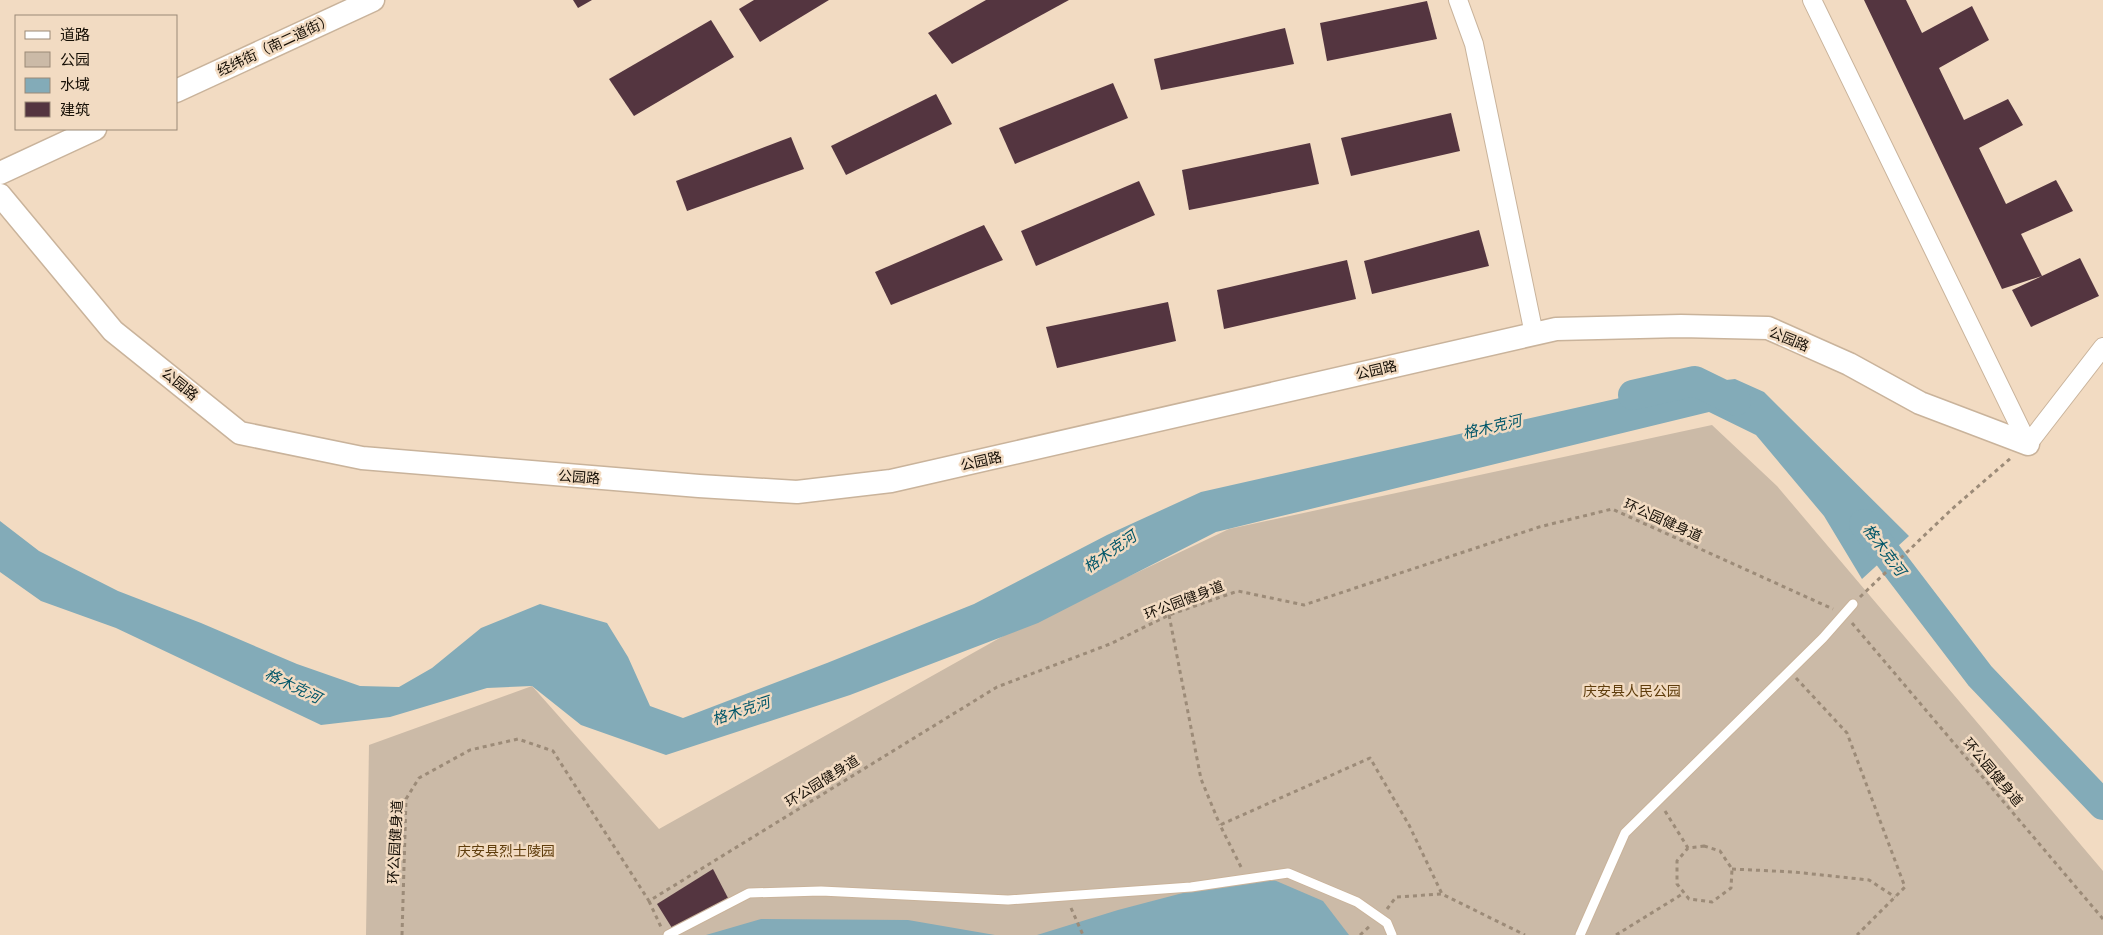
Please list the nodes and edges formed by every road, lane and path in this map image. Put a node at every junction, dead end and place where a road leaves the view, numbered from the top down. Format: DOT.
graph roads {
  1 [pos="373,0"];
  2 [pos="1458,0"];
  3 [pos="1812,0"];
  4 [pos="178,90"];
  5 [pos="93,130"];
  6 [pos="0,172"];
  7 [pos="0,195"];
  8 [pos="1534,334"];
  9 [pos="2103,347"];
  10 [pos="2028,444"];
  11 [pos="1853,604"];
  12 [pos="1844,614"];
  13 [pos="1169,615"];
  14 [pos="1789,671"];
  15 [pos="1658,800"];
  16 [pos="1220,825"];
  17 [pos="1688,848"];
  18 [pos="1732,869"];
  19 [pos="1247,879"];
  20 [pos="1684,893"];
  21 [pos="1442,894"];
  22 [pos="1065,896"];
  23 [pos="1895,897"];
  24 [pos="649,901"];
  25 [pos="1380,918"];
  26 [pos="2103,919"];
  27 [pos="402,935"];
  28 [pos="667,935"];
  29 [pos="1083,935"];
  30 [pos="1392,935"];
  31 [pos="1525,935"];
  32 [pos="1580,935"];
  33 [pos="1616,935"];
  34 [pos="1857,935"];
  1 -- 4 [label="street, 经纬街（南二道街）"];
  2 -- 8 [label="street"];
  3 -- 10 [label="street"];
  5 -- 6 [label="street"];
  7 -- 8 [label="street, 公园路"];
  8 -- 10 [label="street, 公园路"];
  9 -- 10 [label="street"];
  10 -- 11 [label="path"];
  11 -- 12 [label="lane"];
  12 -- 13 [label="path, 环公园健身道"];
  12 -- 14 [label="lane"];
  12 -- 26 [label="path, 环公园健身道"];
  13 -- 16 [label="path"];
  13 -- 24 [label="path, 环公园健身道"];
  14 -- 15 [label="lane"];
  14 -- 23 [label="path"];
  15 -- 17 [label="path"];
  15 -- 32 [label="lane"];
  16 -- 19 [label="path"];
  16 -- 21 [label="path"];
  17 -- 18 [label="path"];
  17 -- 20 [label="path"];
  18 -- 20 [label="path"];
  18 -- 23 [label="path"];
  19 -- 22 [label="lane"];
  19 -- 25 [label="lane"];
  20 -- 33 [label="path"];
  21 -- 25 [label="path"];
  21 -- 31 [label="path"];
  22 -- 28 [label="lane"];
  22 -- 29 [label="path"];
  23 -- 34 [label="path"];
  24 -- 27 [label="path, 环公园健身道"];
  24 -- 28 [label="path"];
  25 -- 30 [label="lane"];
}
